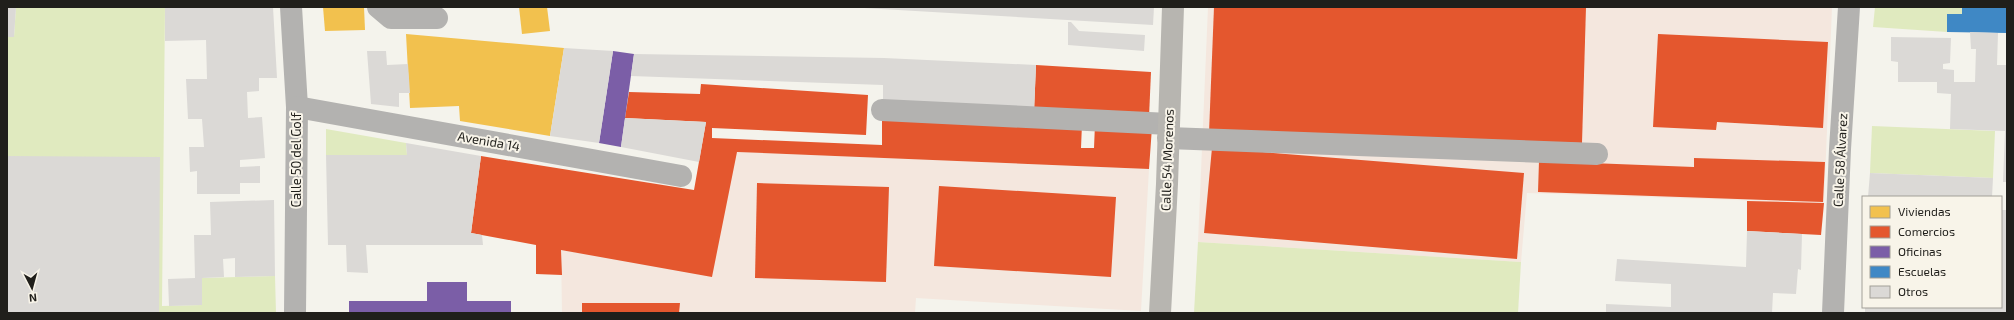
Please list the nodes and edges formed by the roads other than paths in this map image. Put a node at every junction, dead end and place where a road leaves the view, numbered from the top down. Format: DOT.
graph roads {
  1 [pos="291,7"];
  2 [pos="378,7"];
  3 [pos="1173,7"];
  4 [pos="1849,7"];
  5 [pos="437,18"];
  6 [pos="297,107"];
  7 [pos="882,110"];
  8 [pos="1169,131"];
  9 [pos="1597,154"];
  10 [pos="681,176"];
  11 [pos="295,313"];
  12 [pos="1160,313"];
  13 [pos="1833,313"];
  1 -- 6 [label="street, Calle 50 del Golf"];
  2 -- 5 [label="street"];
  3 -- 8 [label="main road, Calle 54 Morenos"];
  4 -- 13 [label="street, Calle 58 Álvarez"];
  6 -- 10 [label="street, Avenida 14"];
  6 -- 11 [label="street, Calle 50 del Golf"];
  7 -- 8 [label="street"];
  8 -- 9 [label="street"];
  8 -- 12 [label="main road, Calle 54 Morenos"];
}
